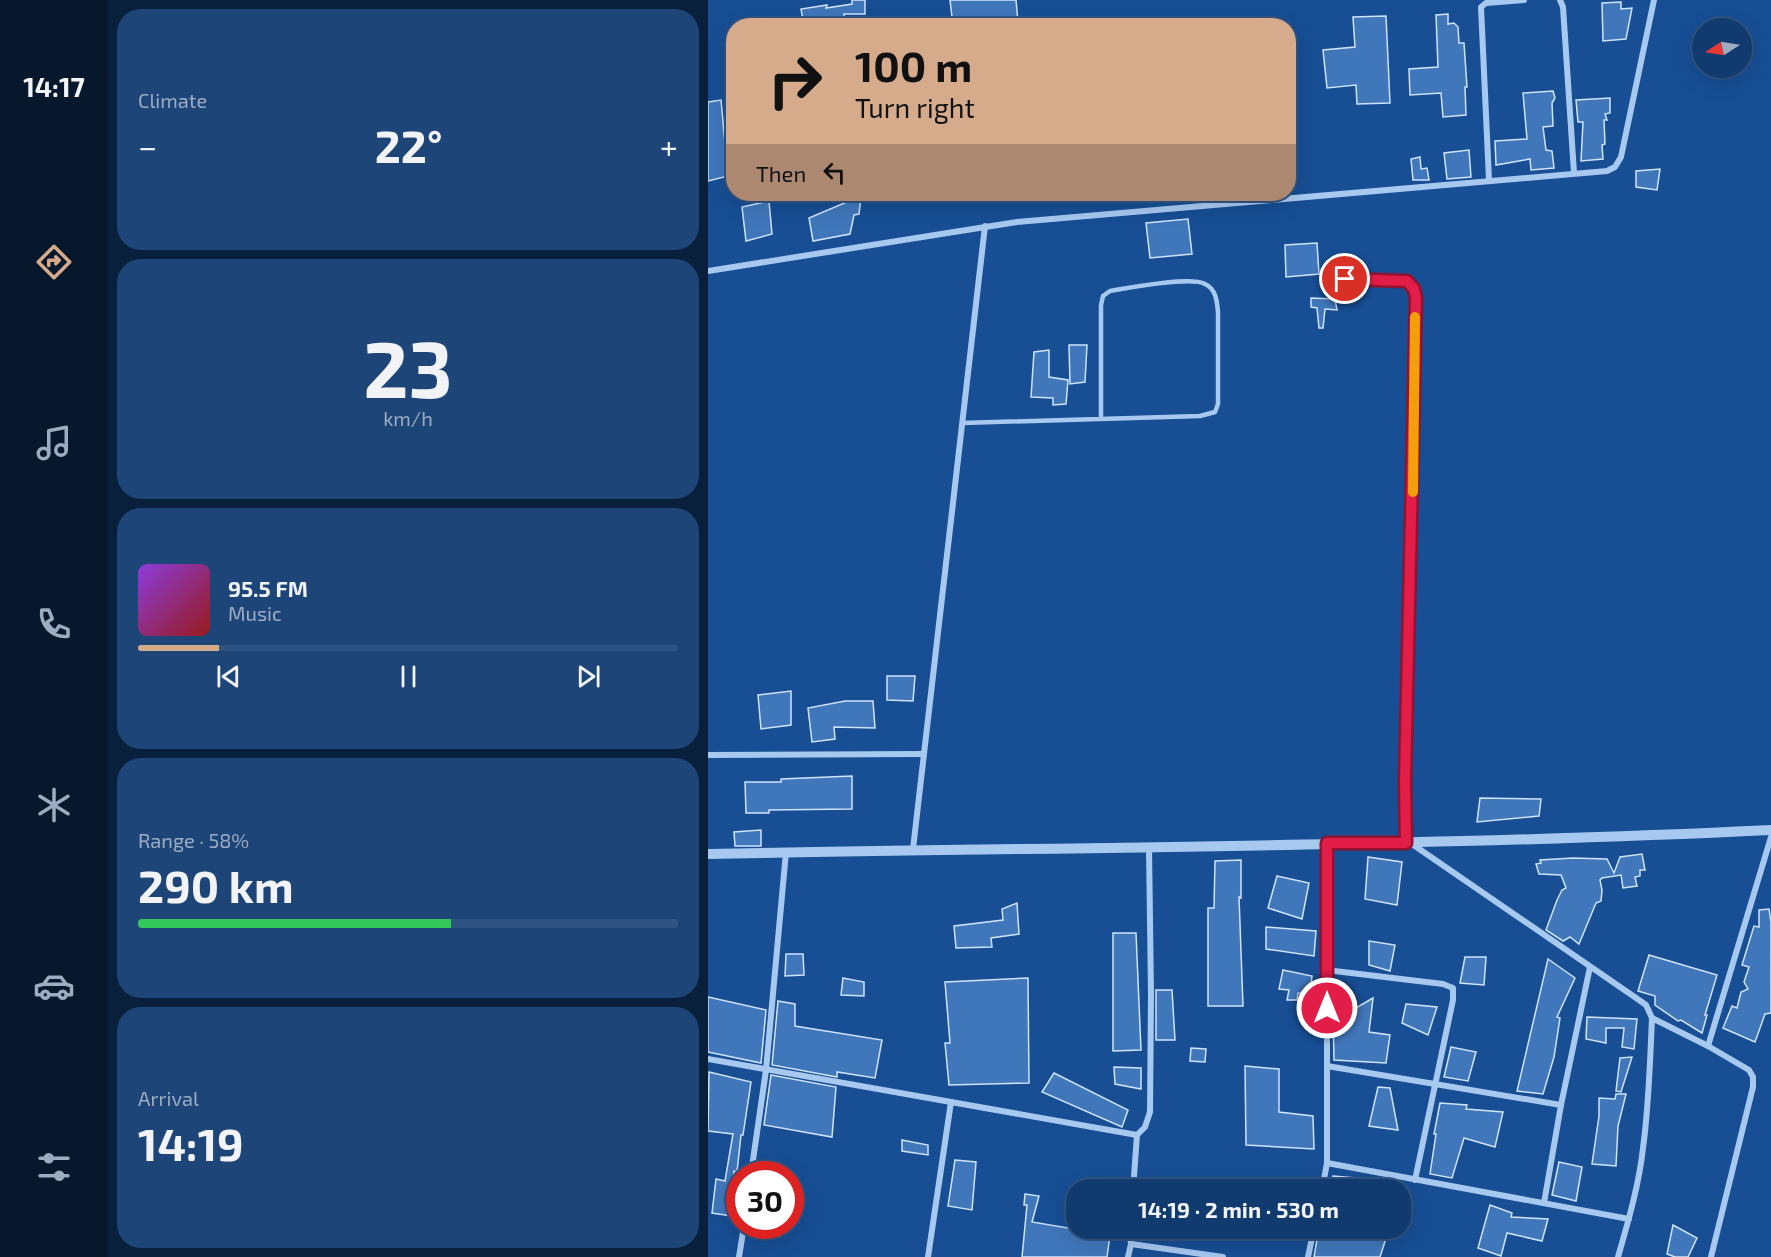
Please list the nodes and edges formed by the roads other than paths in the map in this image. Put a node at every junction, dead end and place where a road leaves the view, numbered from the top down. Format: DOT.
graph roads {
  1 [pos="1524,0"];
  2 [pos="1560,0"];
  3 [pos="1654,0"];
  4 [pos="1574,173"];
  5 [pos="1489,180"];
  6 [pos="1296,198"];
  7 [pos="1259,201"];
  8 [pos="985,226"];
  9 [pos="708,272"];
  10 [pos="1326,279"];
  11 [pos="1101,419"];
  12 [pos="962,423"];
  13 [pos="924,754"];
  14 [pos="708,755"];
  15 [pos="1771,830"];
  16 [pos="1771,837"];
  17 [pos="1327,843"];
  18 [pos="1409,843"];
  19 [pos="1149,846"];
  20 [pos="913,849"];
  21 [pos="786,852"];
  22 [pos="708,854"];
  23 [pos="1590,967"];
  24 [pos="1326,970"];
  25 [pos="1652,1018"];
  26 [pos="1708,1046"];
  27 [pos="708,1059"];
  28 [pos="1327,1066"];
  29 [pos="766,1070"];
  30 [pos="1434,1085"];
  31 [pos="951,1102"];
  32 [pos="1561,1105"];
  33 [pos="1137,1135"];
  34 [pos="753,1161"];
  35 [pos="1327,1163"];
  36 [pos="1134,1179"];
  37 [pos="1324,1179"];
  38 [pos="1415,1180"];
  39 [pos="1544,1203"];
  40 [pos="1629,1219"];
  41 [pos="742,1239"];
  42 [pos="1130,1239"];
  43 [pos="1312,1239"];
  44 [pos="1131,1244"];
  45 [pos="740,1257"];
  46 [pos="928,1257"];
  47 [pos="1128,1257"];
  48 [pos="1223,1257"];
  49 [pos="1308,1257"];
  50 [pos="1618,1257"];
  51 [pos="1711,1257"];
  1 -- 5 [label="street"];
  2 -- 4 [label="street"];
  3 -- 4 [label="street"];
  4 -- 5 [label="street"];
  5 -- 6 [label="street"];
  7 -- 8 [label="street"];
  8 -- 9 [label="street"];
  8 -- 12 [label="street"];
  10 -- 18 [label="street"];
  11 -- 11 [label="lane"];
  11 -- 12 [label="lane"];
  12 -- 13 [label="street"];
  13 -- 14 [label="street"];
  13 -- 20 [label="street"];
  15 -- 18 [label="street"];
  16 -- 26 [label="street"];
  17 -- 18 [label="street"];
  17 -- 19 [label="street"];
  17 -- 24 [label="street"];
  18 -- 23 [label="street"];
  19 -- 20 [label="street"];
  19 -- 33 [label="street"];
  20 -- 21 [label="street"];
  21 -- 22 [label="street"];
  21 -- 29 [label="street"];
  23 -- 25 [label="street"];
  23 -- 32 [label="street"];
  24 -- 28 [label="street"];
  24 -- 30 [label="street"];
  25 -- 26 [label="street"];
  25 -- 40 [label="street"];
  26 -- 51 [label="street"];
  27 -- 29 [label="street"];
  28 -- 30 [label="street"];
  28 -- 35 [label="street"];
  29 -- 31 [label="street"];
  29 -- 34 [label="street"];
  30 -- 32 [label="street"];
  30 -- 38 [label="street"];
  31 -- 33 [label="street"];
  31 -- 46 [label="street"];
  32 -- 39 [label="street"];
  33 -- 36 [label="street"];
  35 -- 37 [label="street"];
  35 -- 38 [label="street"];
  38 -- 39 [label="street"];
  39 -- 40 [label="street"];
  40 -- 50 [label="street"];
  41 -- 45 [label="street"];
  42 -- 44 [label="street"];
  43 -- 49 [label="street"];
  44 -- 47 [label="street"];
  44 -- 48 [label="street"];
}
